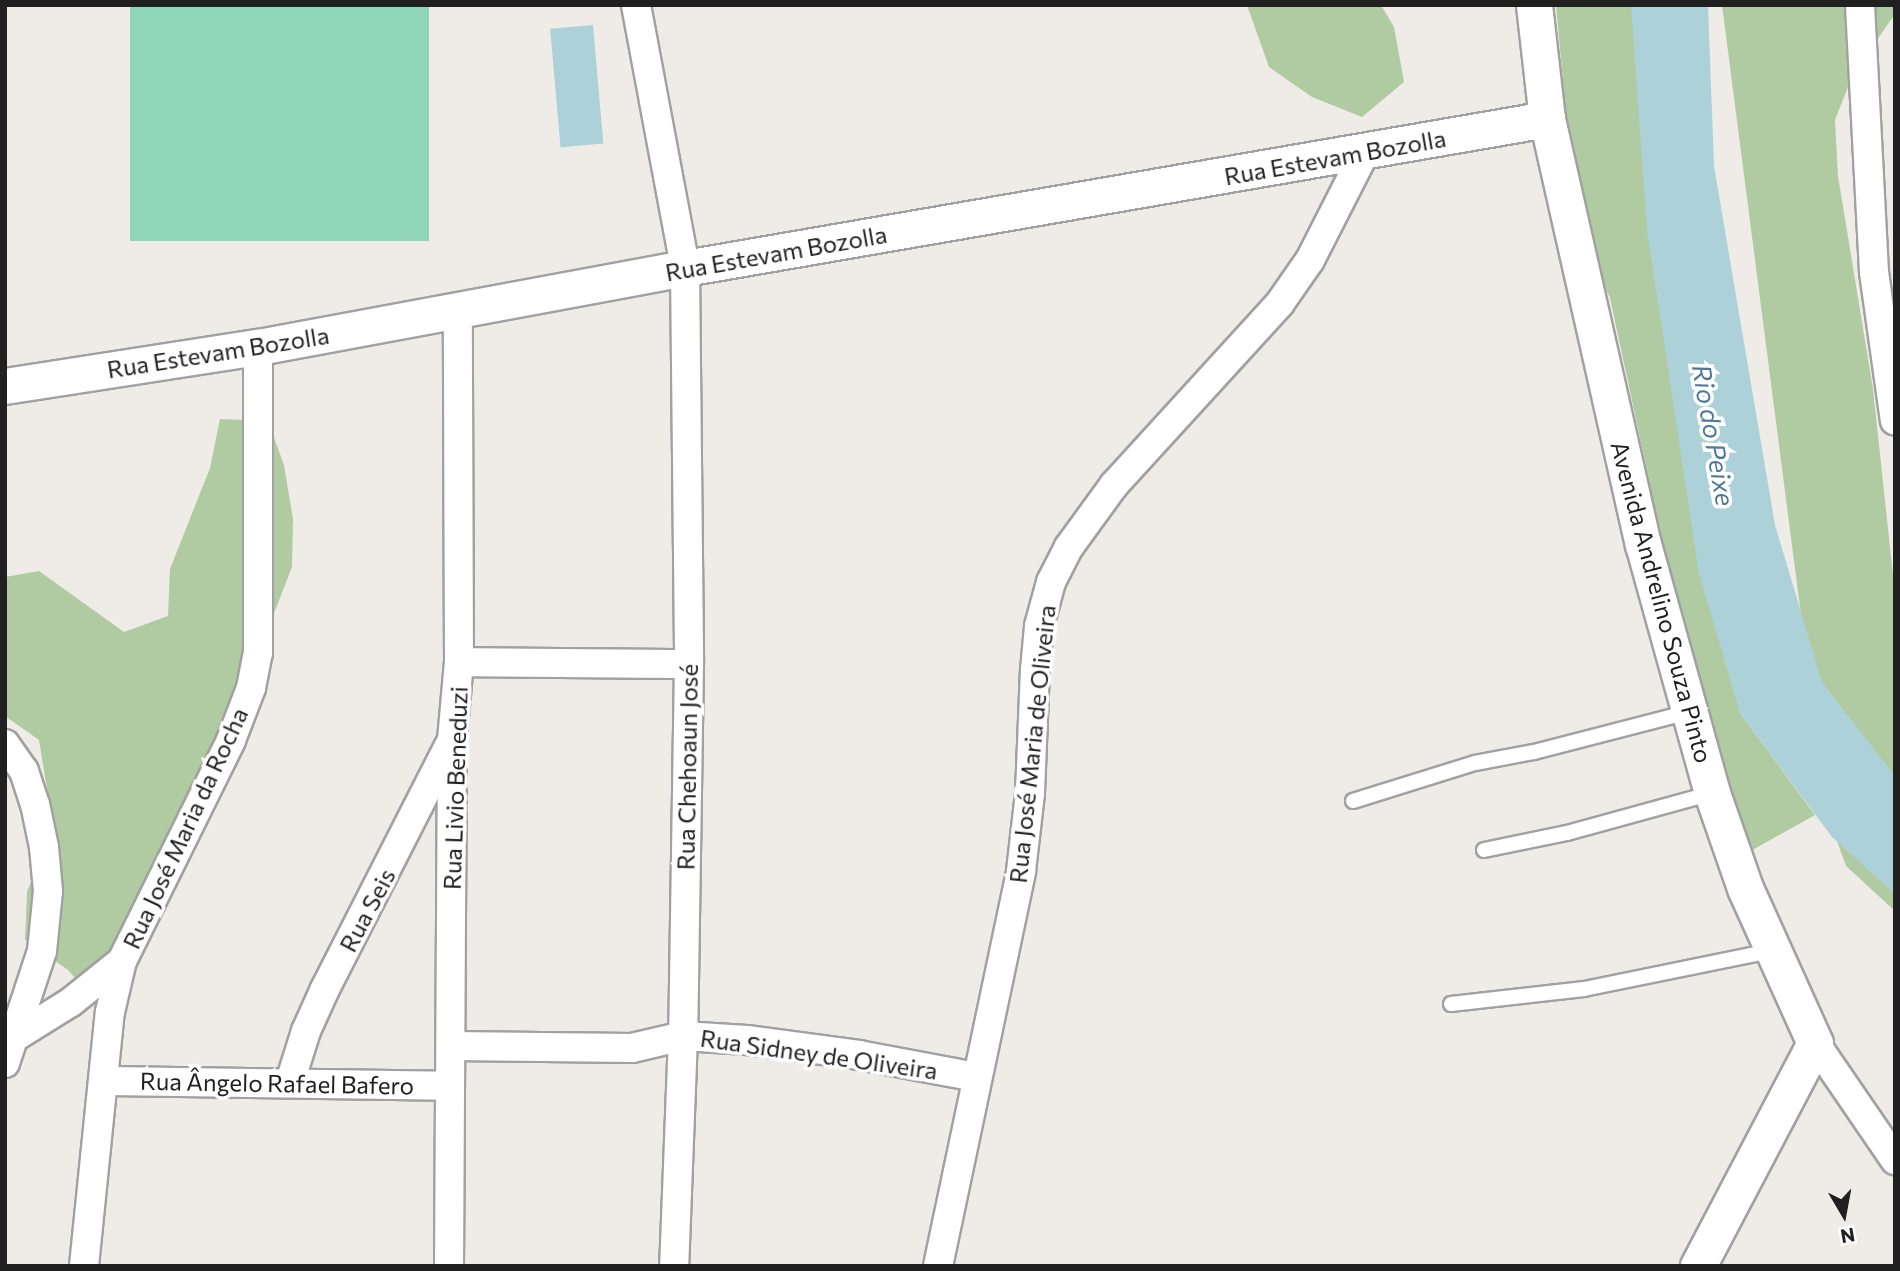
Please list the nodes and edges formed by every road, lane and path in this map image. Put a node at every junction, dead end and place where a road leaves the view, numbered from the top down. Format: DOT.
graph roads {
  1 [pos="636,5"];
  2 [pos="1534,5"];
  3 [pos="1860,5"];
  4 [pos="1547,119"];
  5 [pos="1365,152"];
  6 [pos="685,268"];
  7 [pos="458,310"];
  8 [pos="258,347"];
  9 [pos="5,386"];
  10 [pos="1895,421"];
  11 [pos="459,662"];
  12 [pos="689,664"];
  13 [pos="1689,712"];
  14 [pos="452,740"];
  15 [pos="5,744"];
  16 [pos="1712,793"];
  17 [pos="1353,801"];
  18 [pos="1484,850"];
  19 [pos="1771,951"];
  20 [pos="122,961"];
  21 [pos="1451,1004"];
  22 [pos="683,1036"];
  23 [pos="1815,1043"];
  24 [pos="452,1046"];
  25 [pos="9,1050"];
  26 [pos="977,1077"];
  27 [pos="104,1081"];
  28 [pos="290,1082"];
  29 [pos="450,1086"];
  30 [pos="1895,1160"];
  31 [pos="84,1266"];
  32 [pos="449,1266"];
  33 [pos="674,1266"];
  34 [pos="938,1266"];
  35 [pos="1698,1266"];
  1 -- 6 [label="street, Rua Chehoaun José"];
  2 -- 4 [label="street, Avenida Andrelino Souza Pinto"];
  3 -- 10 [label="street"];
  4 -- 5 [label="street, Rua Estevam Bozolla"];
  4 -- 13 [label="street, Avenida Andrelino Souza Pinto"];
  5 -- 6 [label="street, Rua Estevam Bozolla"];
  5 -- 26 [label="street, Rua José Maria de Oliveira"];
  6 -- 7 [label="street, Rua Estevam Bozolla"];
  6 -- 12 [label="street, Rua Chehoaun José"];
  7 -- 8 [label="street, Rua Estevam Bozolla"];
  7 -- 11 [label="street, Rua Livio Beneduzi"];
  8 -- 9 [label="street, Rua Estevam Bozolla"];
  8 -- 20 [label="street, Rua José Maria da Rocha"];
  11 -- 12 [label="street"];
  11 -- 14 [label="street, Rua Livio Beneduzi"];
  12 -- 22 [label="street, Rua Chehoaun José"];
  13 -- 16 [label="street, Avenida Andrelino Souza Pinto"];
  13 -- 17 [label="lane"];
  14 -- 24 [label="street, Rua Livio Beneduzi"];
  14 -- 28 [label="street, Rua Seis"];
  15 -- 25 [label="street"];
  16 -- 18 [label="lane"];
  16 -- 19 [label="street, Avenida Andrelino Souza Pinto"];
  19 -- 21 [label="lane"];
  19 -- 23 [label="street, Avenida Andrelino Souza Pinto"];
  20 -- 25 [label="street"];
  20 -- 27 [label="street, Rua José Maria da Rocha"];
  22 -- 24 [label="street, Rua Sidney de Oliveira"];
  22 -- 26 [label="street, Rua Sidney de Oliveira"];
  22 -- 33 [label="street, Rua Chehoaun José"];
  23 -- 30 [label="street, Avenida Andrelino Souza Pinto"];
  23 -- 35 [label="street"];
  24 -- 29 [label="street, Rua Livio Beneduzi"];
  26 -- 34 [label="street, Rua José Maria de Oliveira"];
  27 -- 28 [label="street, Rua Ângelo Rafael Bafero"];
  27 -- 31 [label="street, Rua José Maria da Rocha"];
  28 -- 29 [label="street, Rua Ângelo Rafael Bafero"];
  29 -- 32 [label="street, Rua Livio Beneduzi"];
}
